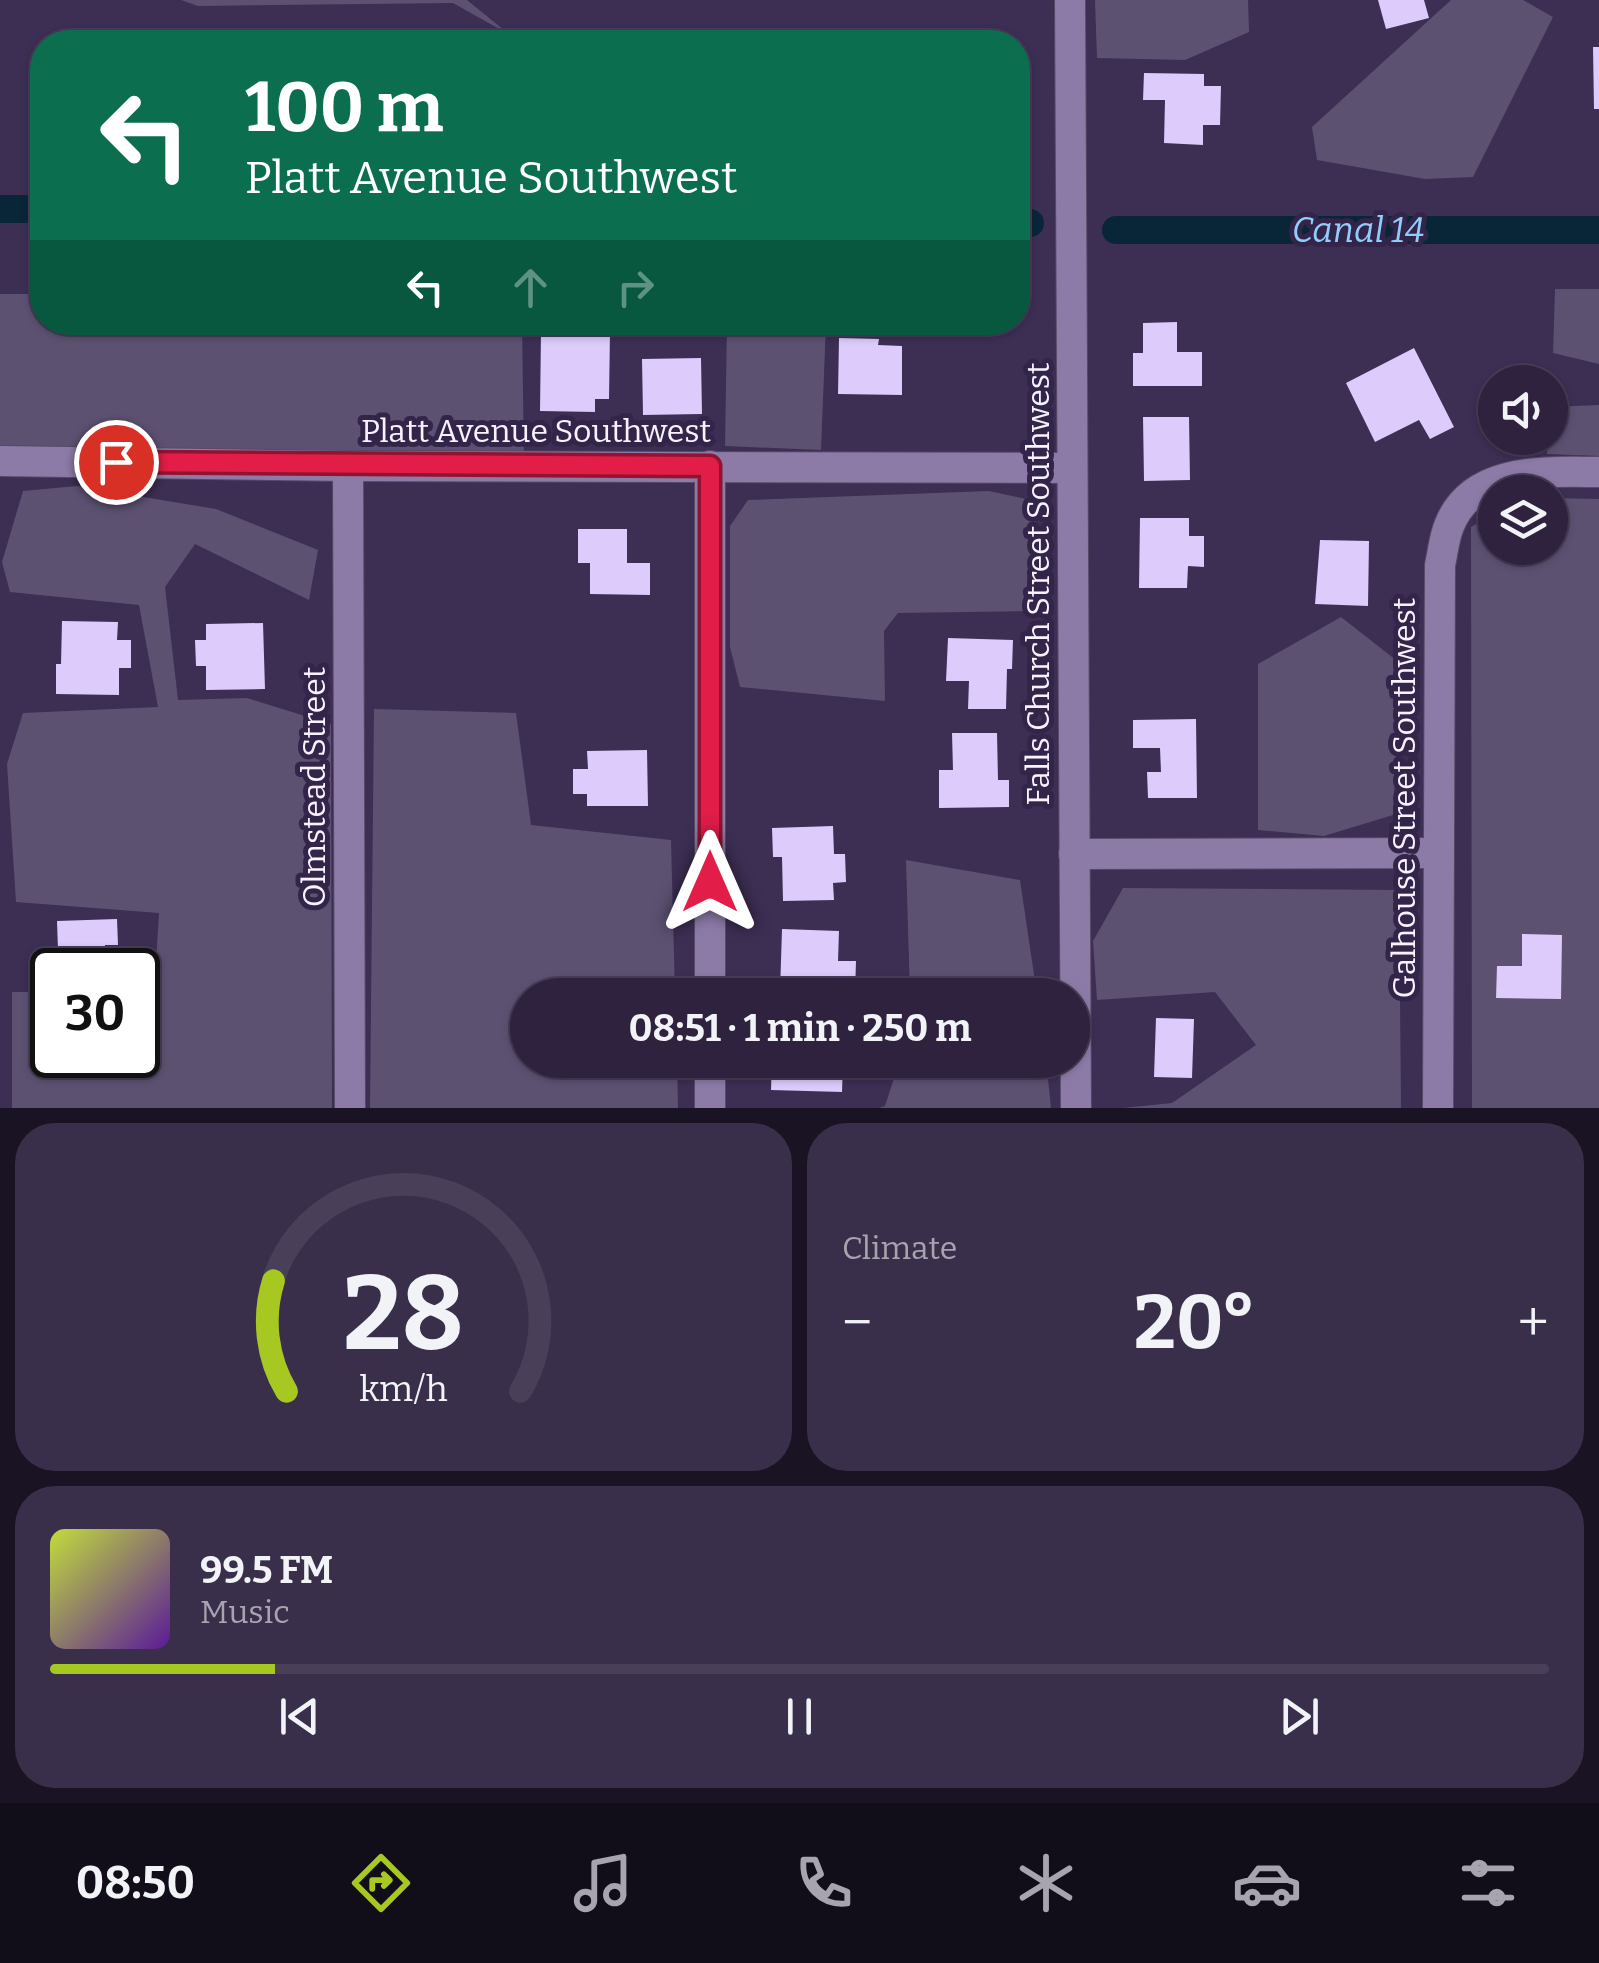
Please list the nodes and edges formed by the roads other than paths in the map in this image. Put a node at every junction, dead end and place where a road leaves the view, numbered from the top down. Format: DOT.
graph roads {
  1 [pos="1070,0"];
  2 [pos="0,461"];
  3 [pos="348,466"];
  4 [pos="710,466"];
  5 [pos="1072,468"];
  6 [pos="1599,472"];
  7 [pos="1437,853"];
  8 [pos="1074,854"];
  9 [pos="710,978"];
  10 [pos="710,1078"];
  11 [pos="350,1108"];
  12 [pos="710,1108"];
  13 [pos="1076,1108"];
  14 [pos="1438,1108"];
  1 -- 5 [label="street, Falls Church Street Southwest"];
  2 -- 3 [label="street, Platt Avenue Southwest"];
  3 -- 4 [label="street, Platt Avenue Southwest"];
  3 -- 11 [label="street, Olmstead Street"];
  4 -- 5 [label="street, Platt Avenue Southwest"];
  4 -- 9 [label="street"];
  5 -- 8 [label="street, Falls Church Street Southwest"];
  6 -- 7 [label="street, Galhouse Street Southwest"];
  7 -- 8 [label="street"];
  7 -- 14 [label="street, Galhouse Street Southwest"];
  8 -- 13 [label="street, Falls Church Street Southwest"];
  10 -- 12 [label="street"];
}
